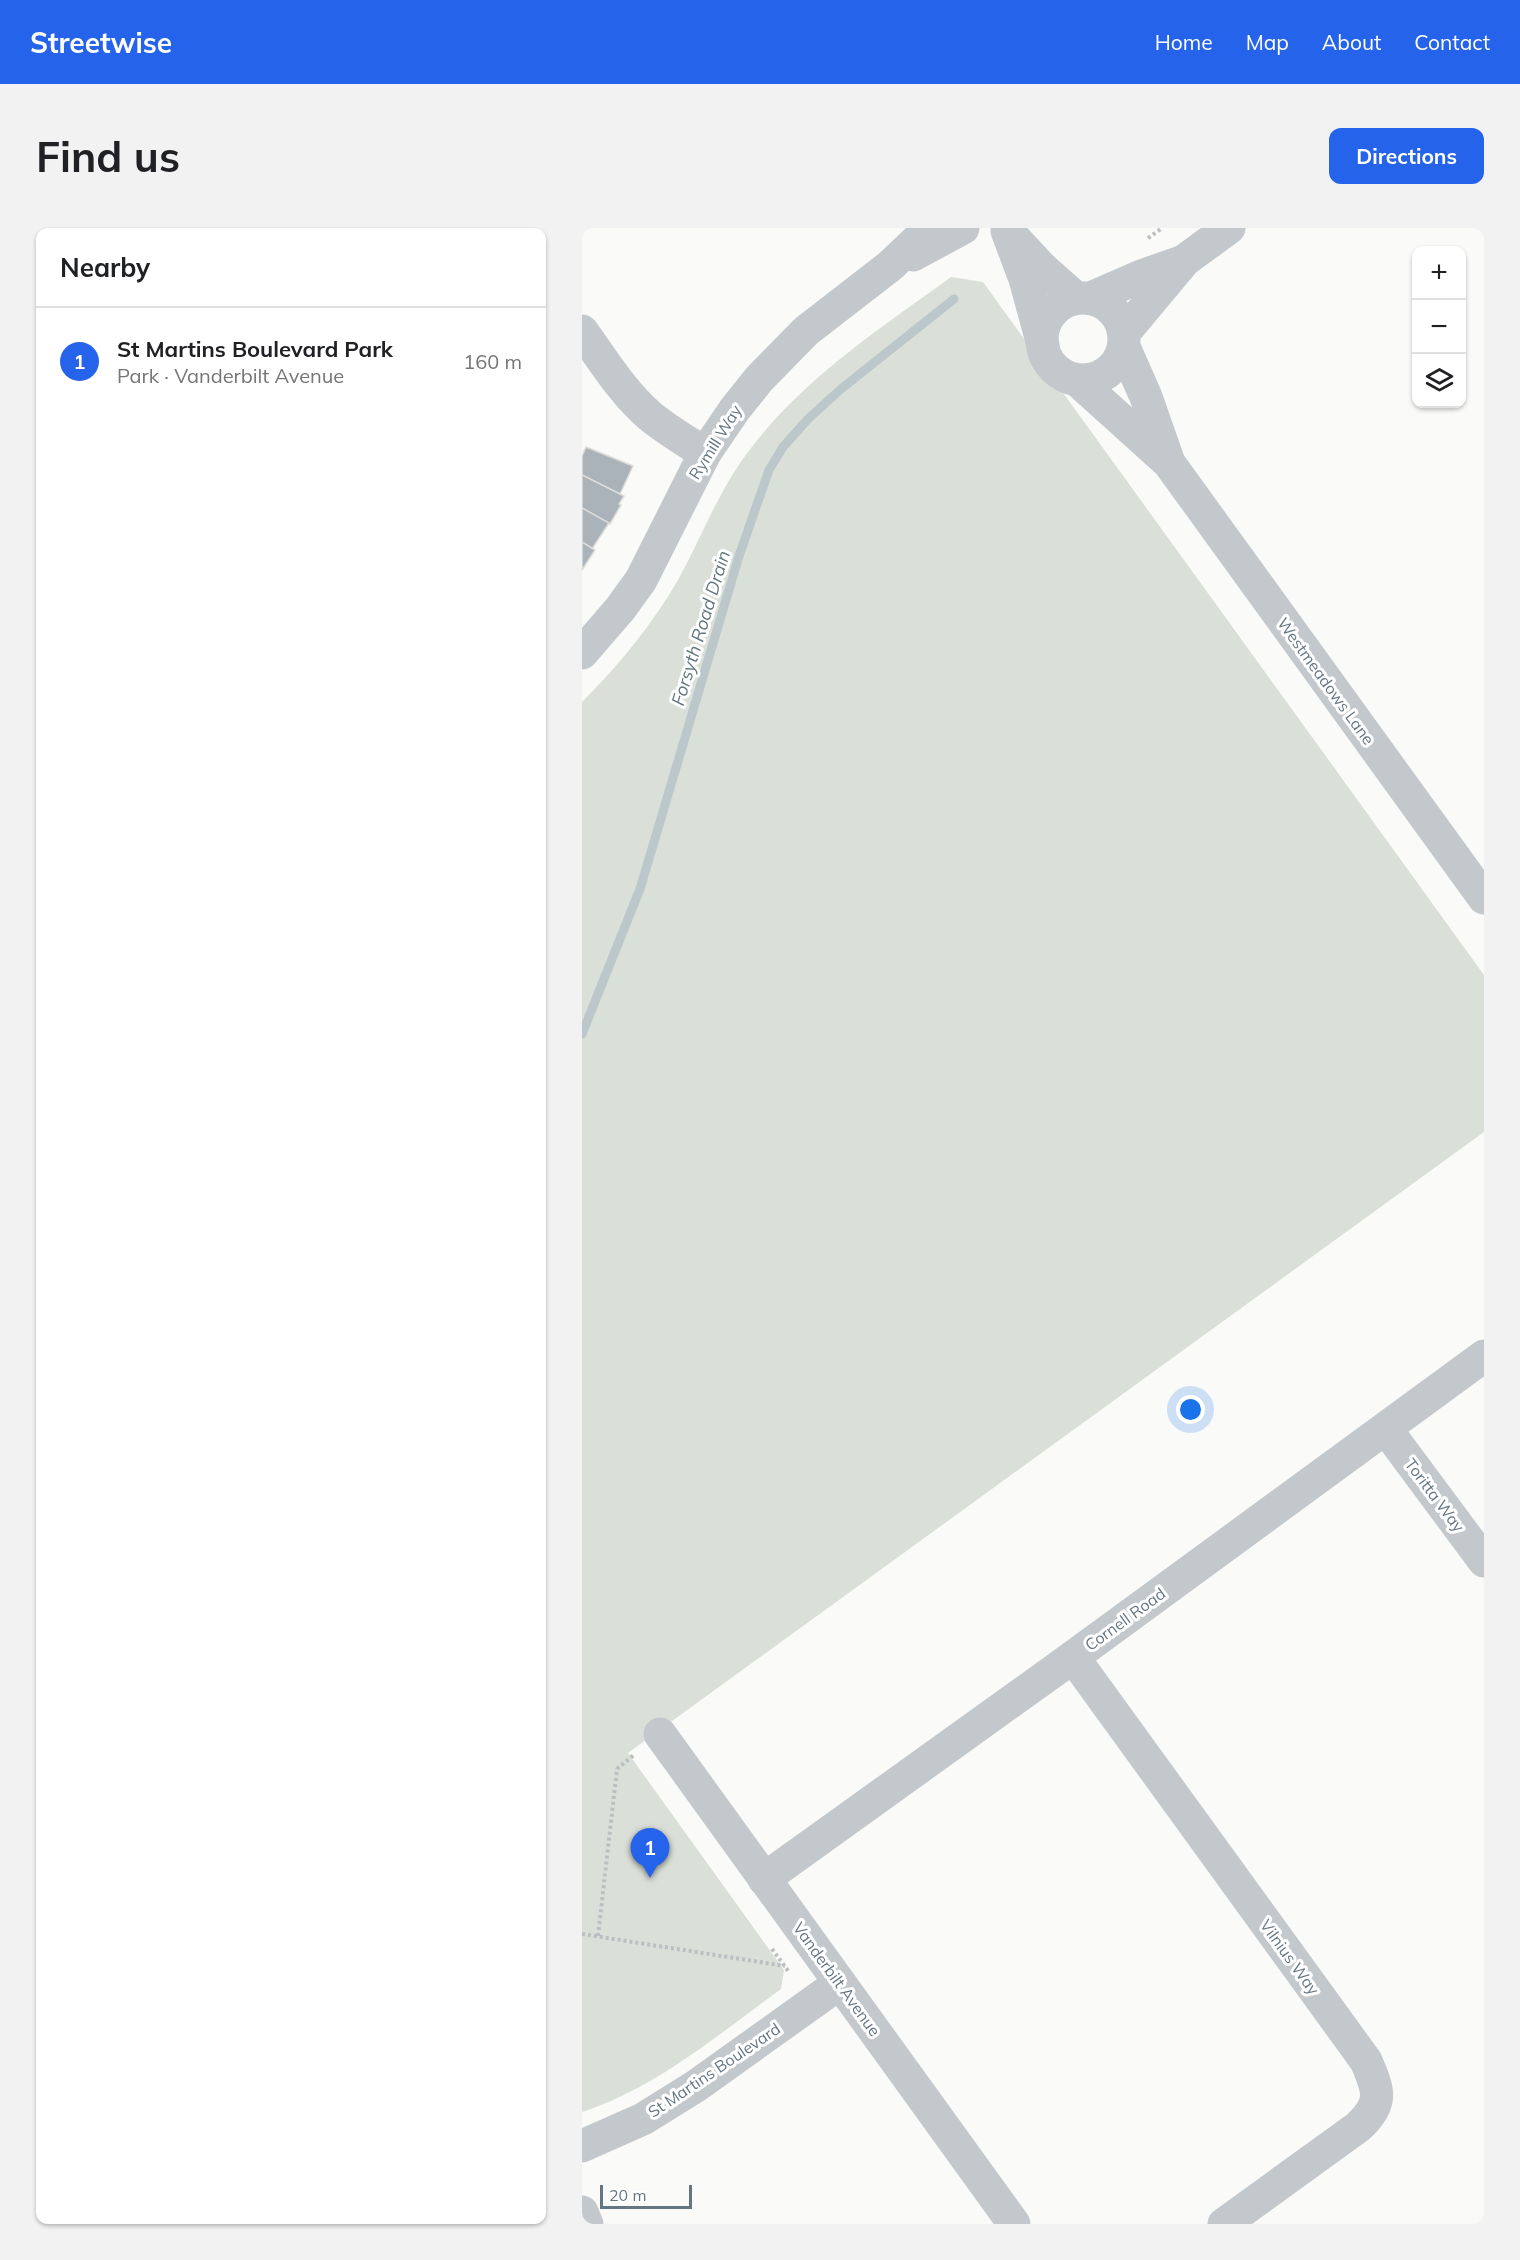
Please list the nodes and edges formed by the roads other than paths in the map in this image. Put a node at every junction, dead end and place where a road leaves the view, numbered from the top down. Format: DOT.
graph roads {
  1 [pos="930,228"];
  2 [pos="963,228"];
  3 [pos="1229,228"];
  4 [pos="1006,229"];
  5 [pos="1185,260"];
  6 [pos="890,266"];
  7 [pos="1083,298"];
  8 [pos="582,331"];
  9 [pos="1124,340"];
  10 [pos="1045,353"];
  11 [pos="1077,380"];
  12 [pos="705,453"];
  13 [pos="1169,464"];
  14 [pos="582,653"];
  15 [pos="1484,898"];
  16 [pos="1484,1356"];
  17 [pos="1386,1429"];
  18 [pos="1484,1561"];
  19 [pos="1073,1658"];
  20 [pos="660,1734"];
  21 [pos="764,1880"];
  22 [pos="840,1983"];
  23 [pos="582,2146"];
  24 [pos="582,2212"];
  25 [pos="586,2224"];
  26 [pos="1014,2224"];
  27 [pos="1224,2224"];
  1 -- 6 [label="street, Rymill Way"];
  2 -- 6 [label="street, Rymill Way"];
  3 -- 5 [label="street"];
  4 -- 7 [label="street"];
  4 -- 10 [label="street"];
  5 -- 7 [label="street"];
  5 -- 9 [label="street"];
  6 -- 12 [label="street, Rymill Way"];
  7 -- 9 [label="street"];
  7 -- 10 [label="street"];
  8 -- 12 [label="street"];
  9 -- 11 [label="street"];
  9 -- 13 [label="street, Westmeadows Lane"];
  10 -- 11 [label="street"];
  11 -- 13 [label="street, Westmeadows Lane"];
  12 -- 14 [label="street, Rymill Way"];
  13 -- 15 [label="street, Westmeadows Lane"];
  16 -- 17 [label="street, Cornell Road"];
  17 -- 18 [label="street, Toritta Way"];
  17 -- 19 [label="street, Cornell Road"];
  19 -- 21 [label="street, Cornell Road"];
  19 -- 27 [label="street, Vilnius Way"];
  20 -- 21 [label="street, Vanderbilt Avenue"];
  21 -- 22 [label="street, Vanderbilt Avenue"];
  22 -- 23 [label="street, St Martins Boulevard"];
  22 -- 26 [label="street, Vanderbilt Avenue"];
  24 -- 25 [label="street"];
}
